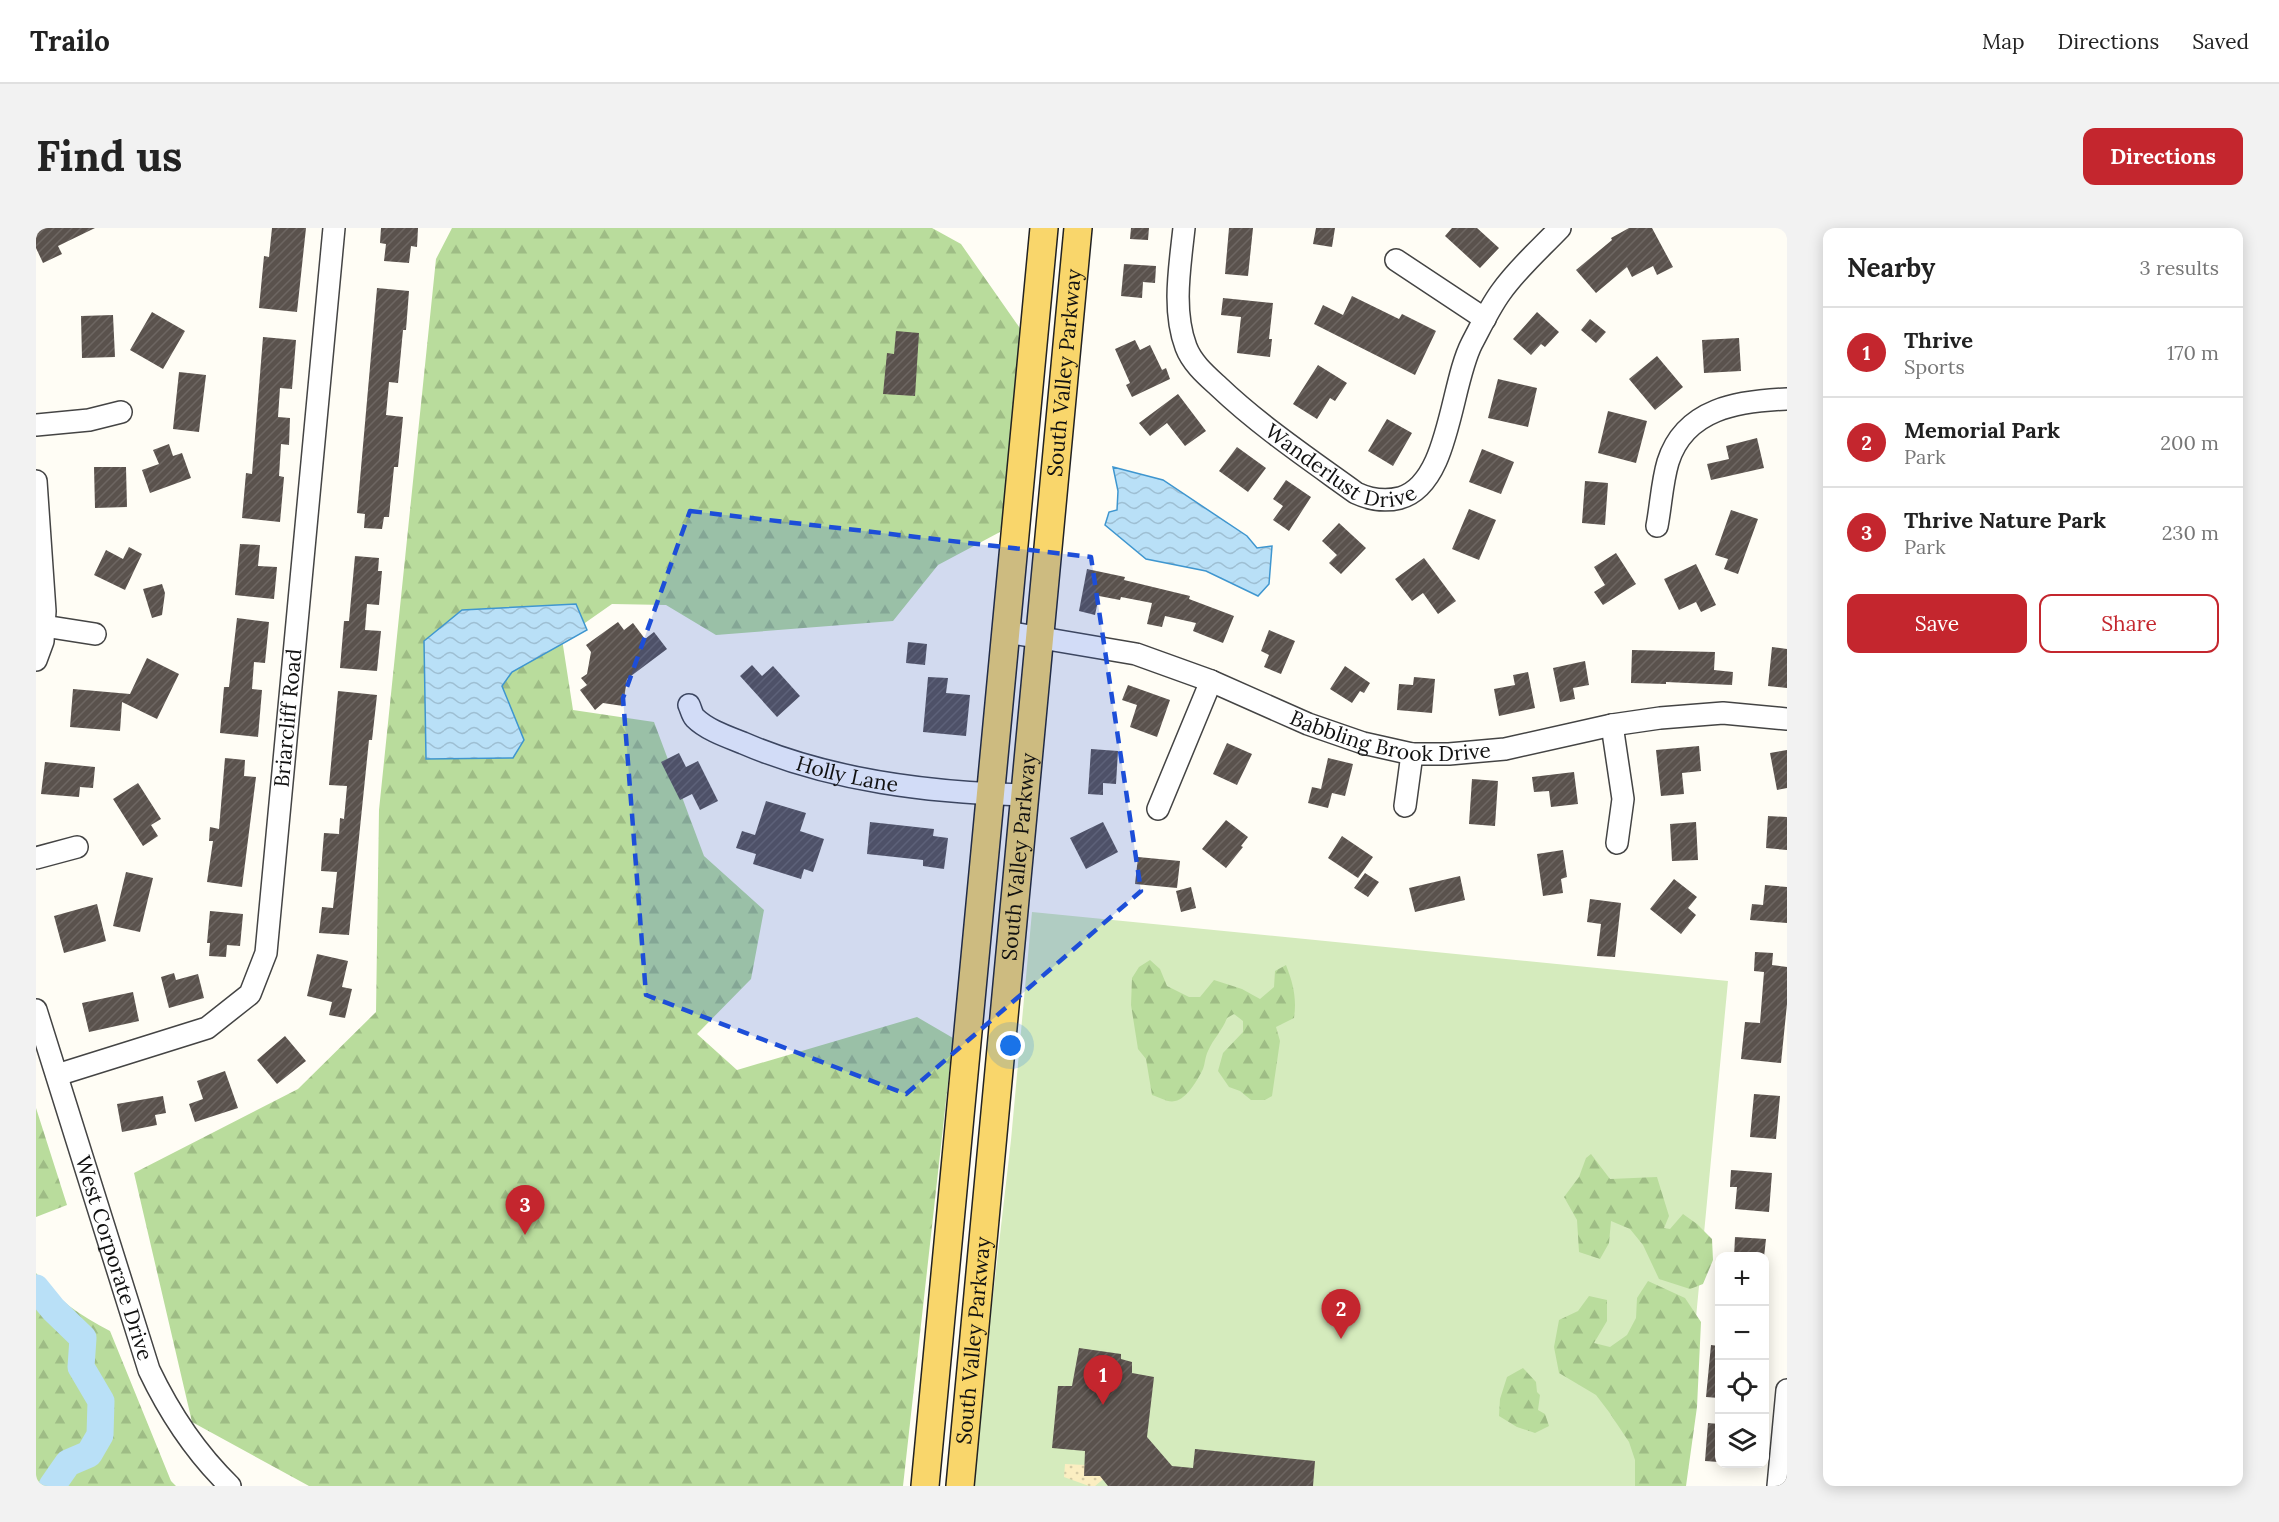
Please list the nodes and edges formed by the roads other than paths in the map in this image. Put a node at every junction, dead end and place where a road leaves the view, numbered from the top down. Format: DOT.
graph roads {
  1 [pos="334,228"];
  2 [pos="1044,228"];
  3 [pos="1078,228"];
  4 [pos="1184,228"];
  5 [pos="1560,228"];
  6 [pos="1396,260"];
  7 [pos="1485,320"];
  8 [pos="1787,399"];
  9 [pos="121,412"];
  10 [pos="36,425"];
  11 [pos="36,481"];
  12 [pos="1657,526"];
  13 [pos="44,626"];
  14 [pos="1006,632"];
  15 [pos="95,634"];
  16 [pos="1040,636"];
  17 [pos="36,660"];
  18 [pos="1211,681"];
  19 [pos="689,705"];
  20 [pos="1787,719"];
  21 [pos="1612,725"];
  22 [pos="1412,754"];
  23 [pos="991,794"];
  24 [pos="1026,795"];
  25 [pos="1406,806"];
  26 [pos="1158,809"];
  27 [pos="1617,843"];
  28 [pos="77,847"];
  29 [pos="36,858"];
  30 [pos="36,1010"];
  31 [pos="57,1075"];
  32 [pos="959,1133"];
  33 [pos="993,1135"];
  34 [pos="1787,1390"];
  35 [pos="230,1486"];
  36 [pos="925,1486"];
  37 [pos="960,1486"];
  38 [pos="1778,1486"];
  1 -- 31 [label="street, Briarcliff Road"];
  2 -- 14 [label="main road, South Valley Parkway"];
  3 -- 16 [label="main road, South Valley Parkway"];
  4 -- 7 [label="street, Wanderlust Drive"];
  5 -- 7 [label="street, Wanderlust Drive"];
  6 -- 7 [label="street"];
  8 -- 12 [label="street"];
  9 -- 10 [label="street"];
  11 -- 13 [label="street"];
  13 -- 15 [label="street"];
  13 -- 17 [label="street"];
  14 -- 16 [label="street, Babbling Brook Drive"];
  14 -- 23 [label="main road, South Valley Parkway"];
  16 -- 18 [label="street, Babbling Brook Drive"];
  16 -- 24 [label="main road, South Valley Parkway"];
  18 -- 22 [label="street, Babbling Brook Drive"];
  18 -- 26 [label="street"];
  19 -- 23 [label="street, Holly Lane"];
  20 -- 21 [label="street, Babbling Brook Drive"];
  21 -- 22 [label="street, Babbling Brook Drive"];
  21 -- 27 [label="street"];
  22 -- 25 [label="street"];
  23 -- 24 [label="street, Holly Lane"];
  23 -- 32 [label="main road, South Valley Parkway"];
  24 -- 33 [label="main road, South Valley Parkway"];
  28 -- 29 [label="street"];
  30 -- 31 [label="street, West Corporate Drive"];
  31 -- 35 [label="street, West Corporate Drive"];
  32 -- 33 [label="main road"];
  32 -- 36 [label="main road, South Valley Parkway"];
  33 -- 37 [label="main road, South Valley Parkway"];
  34 -- 38 [label="street"];
}
